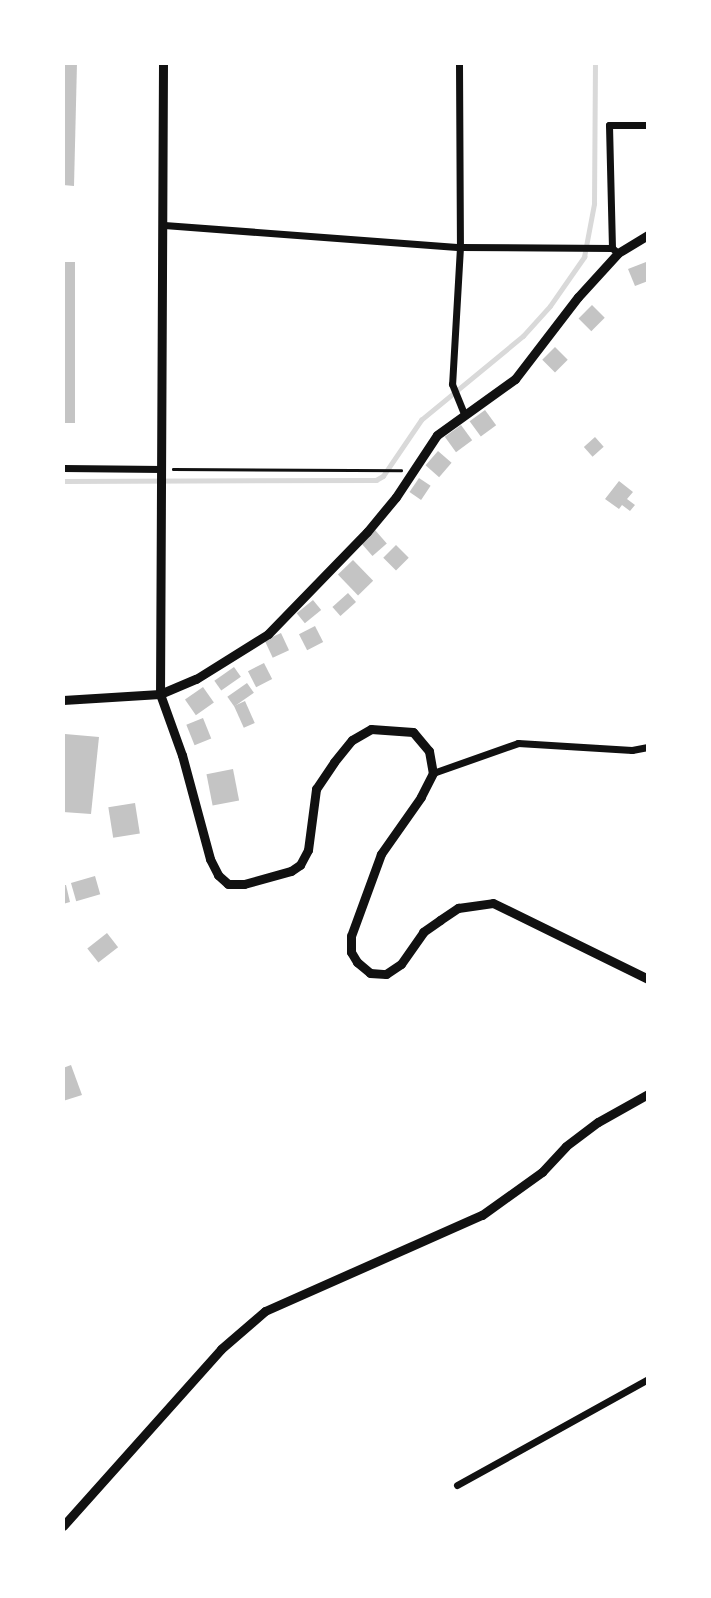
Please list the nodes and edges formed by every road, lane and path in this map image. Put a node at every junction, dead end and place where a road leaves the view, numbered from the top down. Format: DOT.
graph roads {
  1 [pos="163,63"];
  2 [pos="460,63"];
  3 [pos="648,125"];
  4 [pos="164,225"];
  5 [pos="648,234"];
  6 [pos="460,247"];
  7 [pos="615,250"];
  8 [pos="462,410"];
  9 [pos="63,468"];
  10 [pos="162,470"];
  11 [pos="391,470"];
  12 [pos="160,694"];
  13 [pos="63,700"];
  14 [pos="648,747"];
  15 [pos="433,773"];
  16 [pos="648,979"];
  17 [pos="648,1094"];
  18 [pos="648,1379"];
  19 [pos="457,1485"];
  20 [pos="63,1526"];
  1 -- 4 [label="street"];
  2 -- 6 [label="street"];
  3 -- 7 [label="street"];
  4 -- 6 [label="street"];
  4 -- 10 [label="street"];
  5 -- 7 [label="street"];
  6 -- 7 [label="street"];
  6 -- 8 [label="street"];
  7 -- 8 [label="street"];
  8 -- 12 [label="street"];
  9 -- 10 [label="street"];
  10 -- 11 [label="path"];
  10 -- 12 [label="street"];
  12 -- 13 [label="street"];
  12 -- 15 [label="street"];
  14 -- 15 [label="street"];
  15 -- 16 [label="street"];
  17 -- 20 [label="street"];
  18 -- 19 [label="street"];
}
